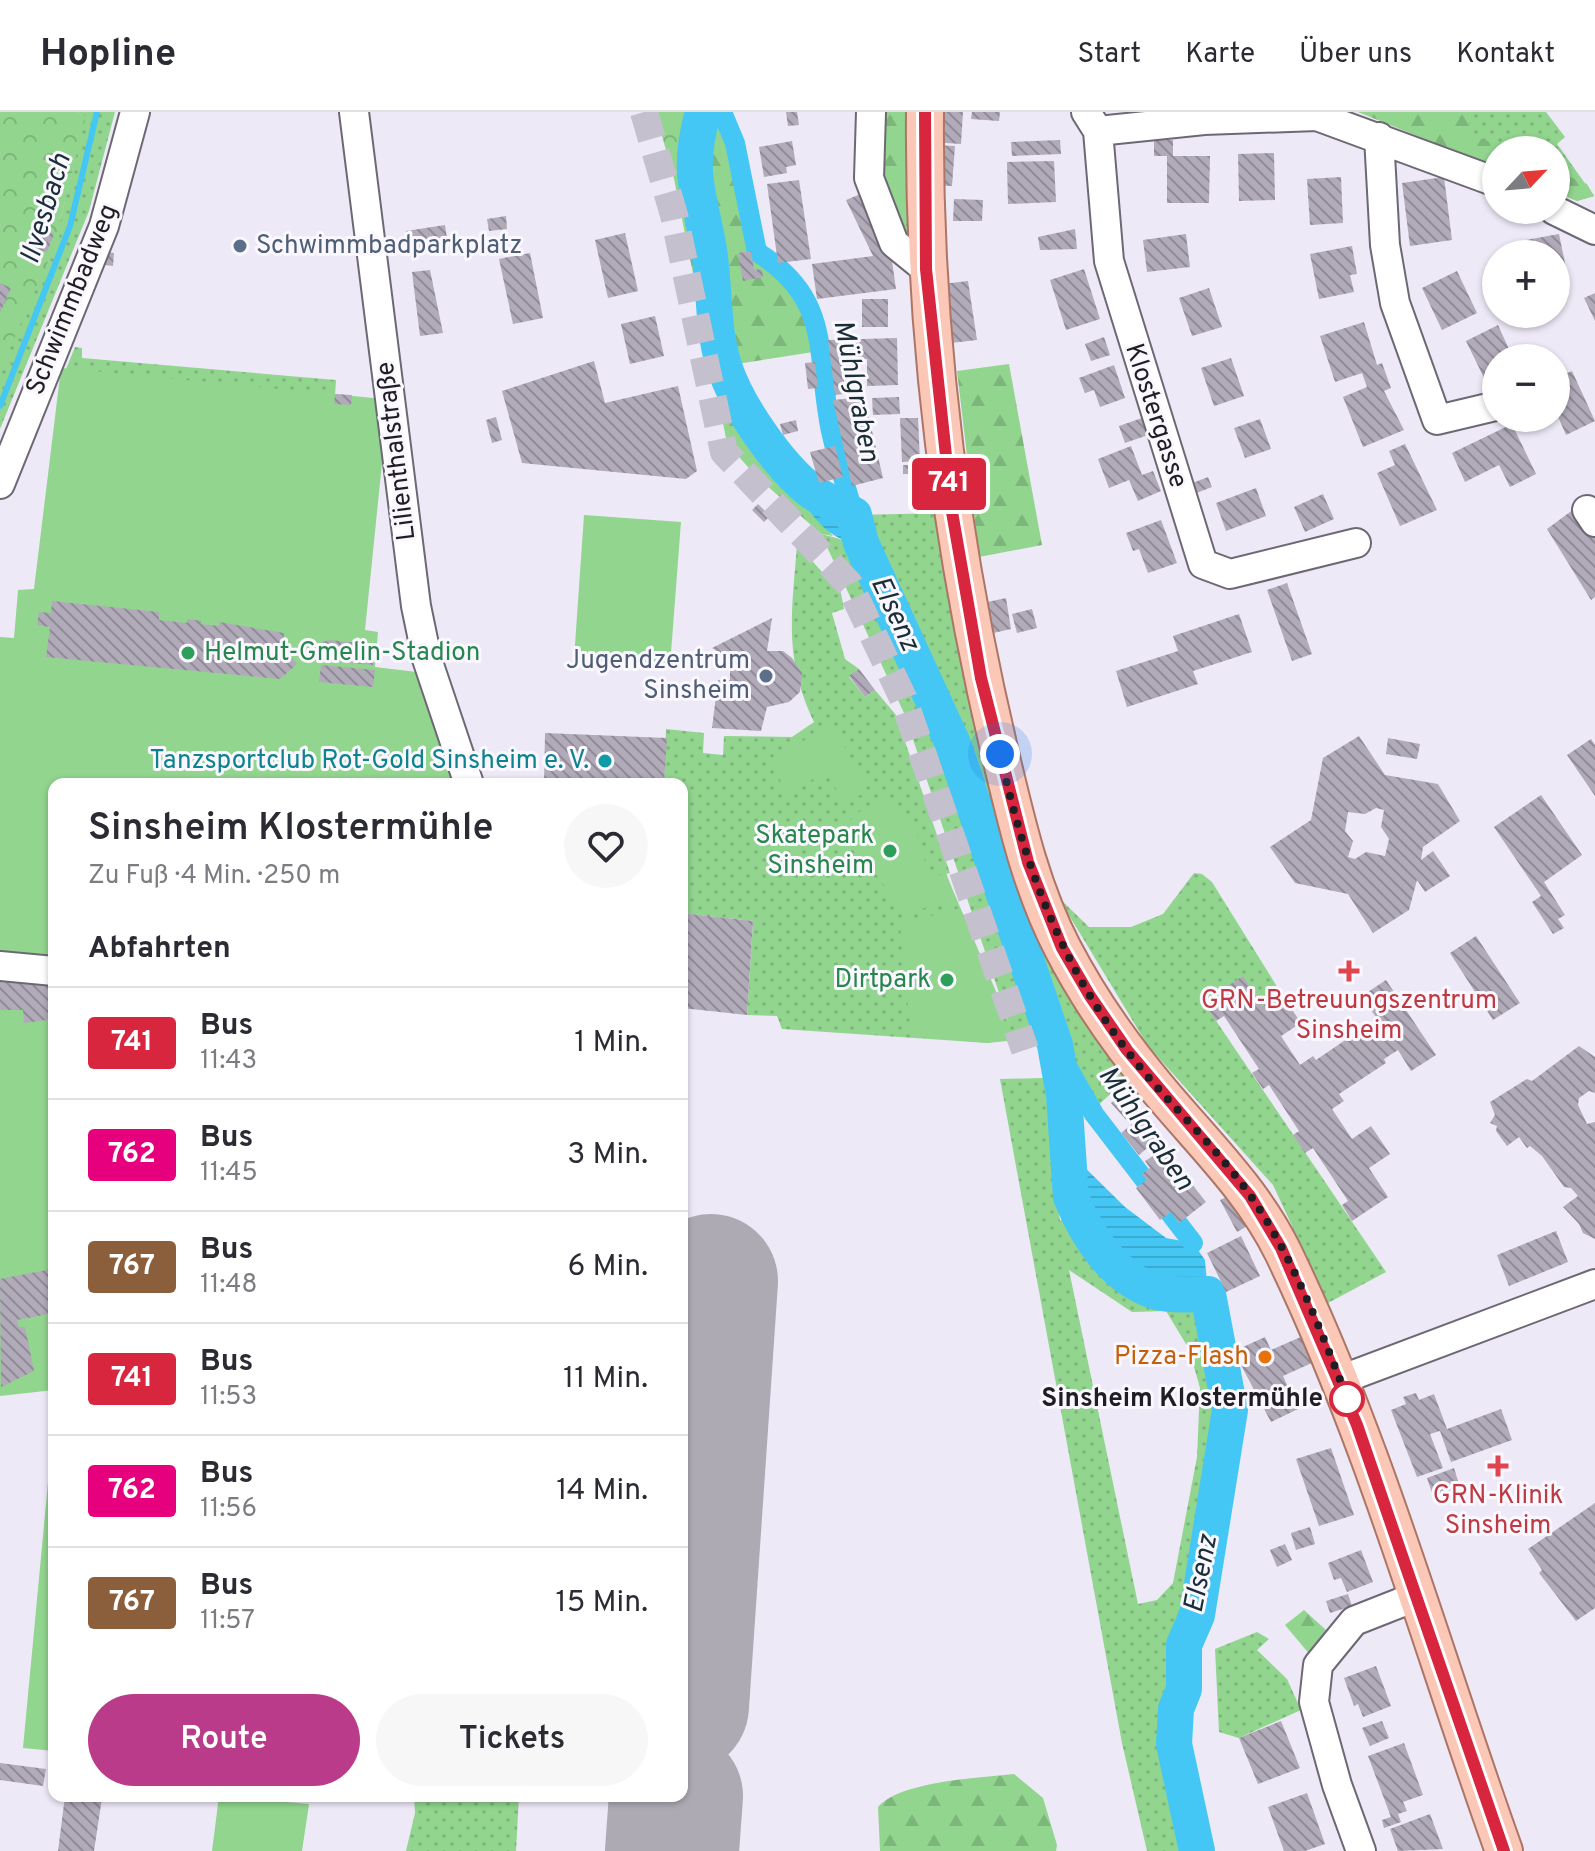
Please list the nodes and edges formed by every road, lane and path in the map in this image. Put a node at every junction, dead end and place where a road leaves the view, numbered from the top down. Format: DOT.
graph roads {
  1 [pos="135,112"];
  2 [pos="354,112"];
  3 [pos="871,112"];
  4 [pos="925,112"];
  5 [pos="1317,114"];
  6 [pos="1092,122"];
  7 [pos="1379,137"];
  8 [pos="1482,177"];
  9 [pos="1570,218"];
  10 [pos="1595,230"];
  11 [pos="926,269"];
  12 [pos="1482,409"];
  13 [pos="0,484"];
  14 [pos="1356,543"];
  15 [pos="467,778"];
  16 [pos="0,966"];
  17 [pos="48,970"];
  18 [pos="1595,1284"];
  19 [pos="1340,1380"];
  20 [pos="1415,1597"];
  21 [pos="1361,1851"];
  22 [pos="1504,1851"];
  1 -- 13 [label="street, Schwimmbadweg"];
  2 -- 15 [label="street, Lilienthalstraße"];
  3 -- 11 [label="street"];
  4 -- 11 [label="main road"];
  5 -- 6 [label="street"];
  5 -- 7 [label="street"];
  6 -- 14 [label="street, Klostergasse"];
  7 -- 8 [label="street"];
  7 -- 12 [label="street"];
  9 -- 10 [label="street"];
  11 -- 19 [label="main road"];
  16 -- 17 [label="street"];
  18 -- 19 [label="street"];
  19 -- 20 [label="main road"];
  20 -- 21 [label="street"];
  20 -- 22 [label="main road"];
}
